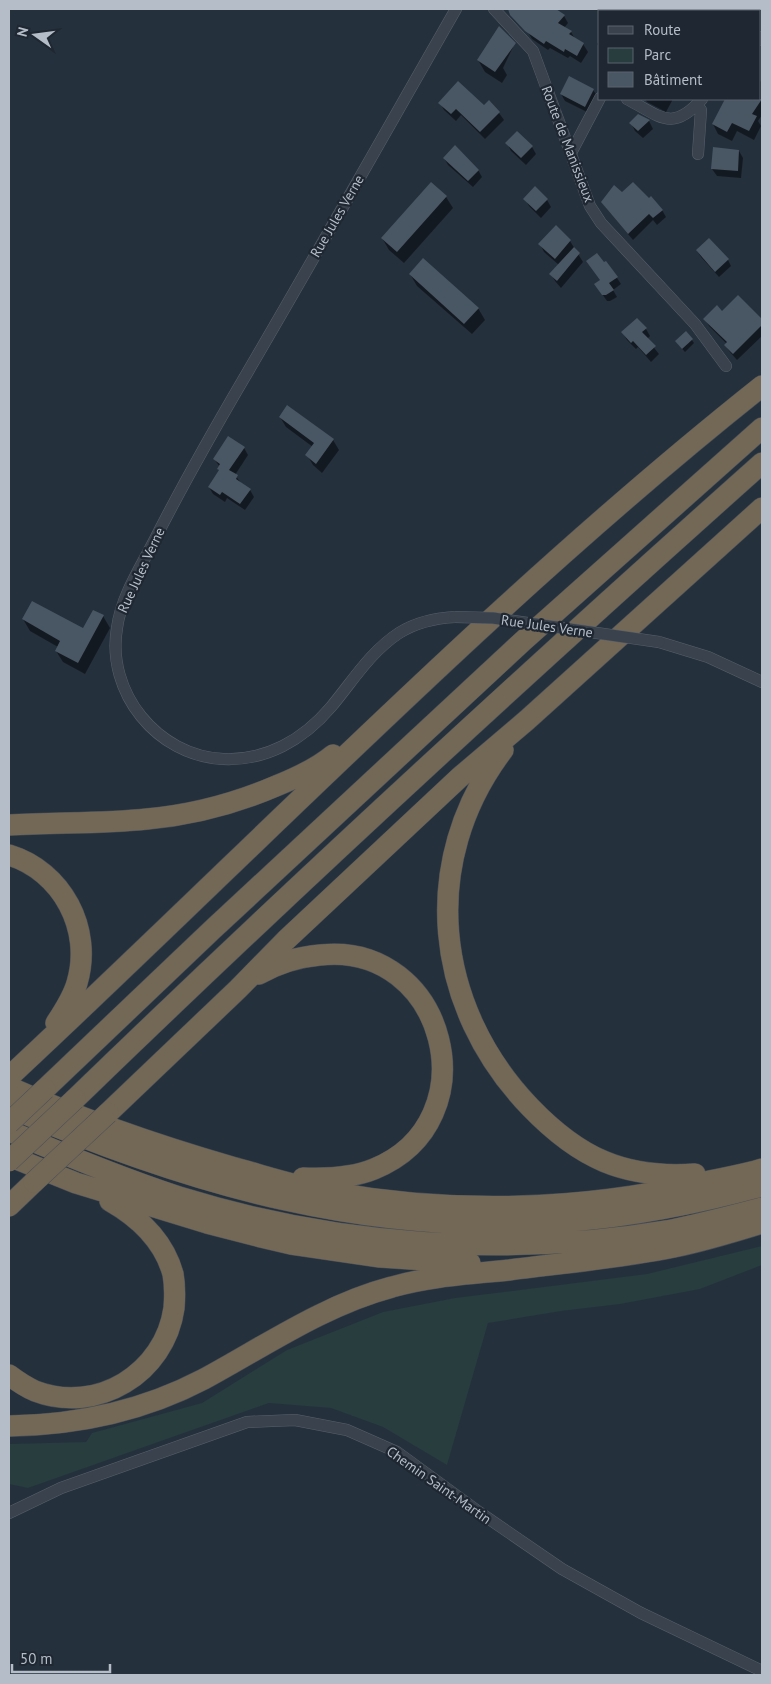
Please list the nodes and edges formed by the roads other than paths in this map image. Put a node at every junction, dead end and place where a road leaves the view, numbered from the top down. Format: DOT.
graph roads {
  1 [pos="456,9"];
  2 [pos="495,9"];
  3 [pos="599,100"];
  4 [pos="629,100"];
  5 [pos="699,102"];
  6 [pos="571,153"];
  7 [pos="698,154"];
  8 [pos="726,366"];
  9 [pos="762,386"];
  10 [pos="762,428"];
  11 [pos="762,463"];
  12 [pos="762,508"];
  13 [pos="762,682"];
  14 [pos="404,700"];
  15 [pos="527,720"];
  16 [pos="9,824"];
  17 [pos="9,855"];
  18 [pos="238,989"];
  19 [pos="28,1059"];
  20 [pos="9,1077"];
  21 [pos="9,1087"];
  22 [pos="9,1107"];
  23 [pos="11,1129"];
  24 [pos="9,1156"];
  25 [pos="9,1161"];
  26 [pos="246,1171"];
  27 [pos="761,1175"];
  28 [pos="76,1183"];
  29 [pos="12,1204"];
  30 [pos="762,1208"];
  31 [pos="762,1223"];
  32 [pos="602,1258"];
  33 [pos="9,1376"];
  34 [pos="9,1426"];
  35 [pos="9,1514"];
  36 [pos="762,1671"];
  1 -- 13 [label="street, Rue Jules Verne, bridge"];
  2 -- 6 [label="street, Route de Manissieux"];
  3 -- 6 [label="street"];
  4 -- 5 [label="street"];
  5 -- 7 [label="street"];
  6 -- 8 [label="street, Route de Manissieux"];
  9 -- 14 [label="highway"];
  10 -- 23 [label="highway, bridge"];
  11 -- 25 [label="highway, bridge"];
  12 -- 15 [label="highway"];
  14 -- 16 [label="highway"];
  14 -- 19 [label="highway"];
  15 -- 18 [label="highway"];
  15 -- 27 [label="highway"];
  17 -- 19 [label="highway"];
  18 -- 26 [label="highway"];
  18 -- 29 [label="highway, bridge"];
  19 -- 20 [label="highway"];
  21 -- 26 [label="highway"];
  22 -- 27 [label="highway"];
  23 -- 30 [label="highway"];
  24 -- 28 [label="highway"];
  26 -- 27 [label="highway"];
  28 -- 32 [label="highway"];
  28 -- 33 [label="highway"];
  31 -- 32 [label="highway"];
  32 -- 34 [label="highway"];
  35 -- 36 [label="street, Chemin Saint-Martin"];
}
